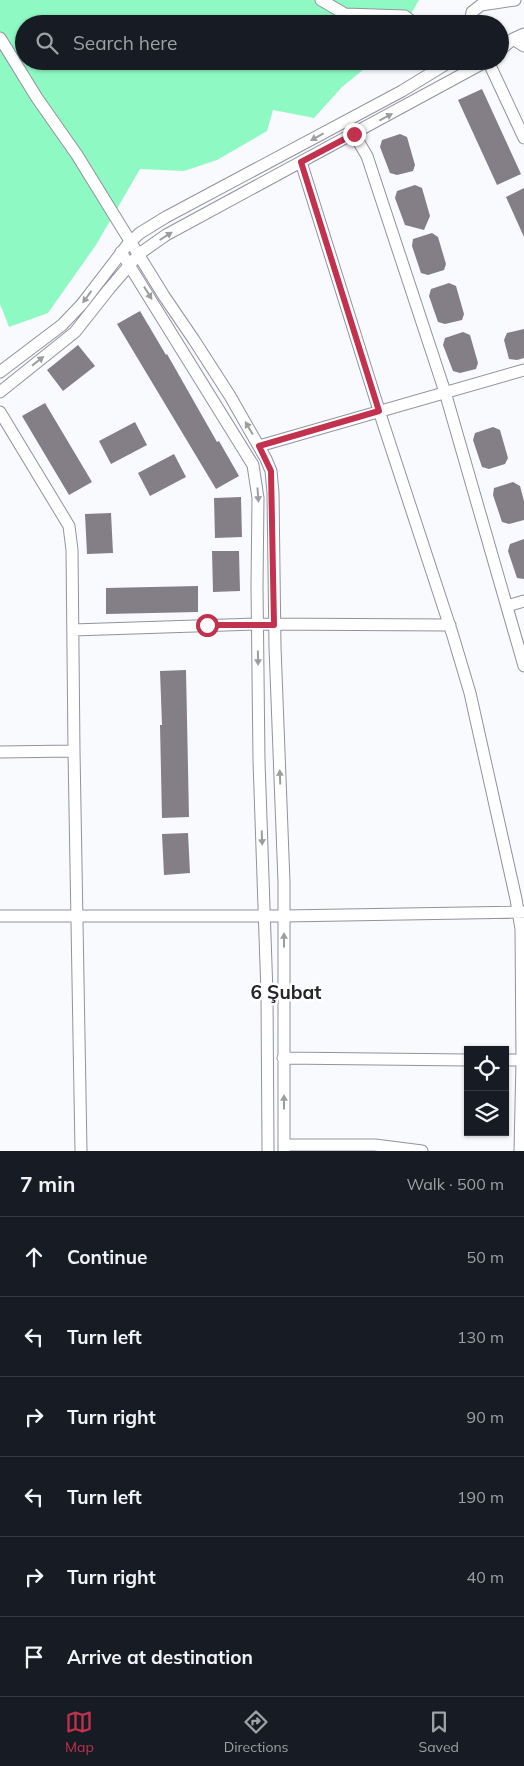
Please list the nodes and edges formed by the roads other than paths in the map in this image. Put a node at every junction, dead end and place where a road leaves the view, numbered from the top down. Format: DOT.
graph roads {
  1 [pos="321,0"];
  2 [pos="515,0"];
  3 [pos="374,15"];
  4 [pos="472,15"];
  5 [pos="518,37"];
  6 [pos="0,38"];
  7 [pos="524,46"];
  8 [pos="15,61"];
  9 [pos="21,70"];
  10 [pos="436,70"];
  11 [pos="471,70"];
  12 [pos="493,70"];
  13 [pos="519,114"];
  14 [pos="354,134"];
  15 [pos="524,138"];
  16 [pos="301,162"];
  17 [pos="132,241"];
  18 [pos="121,252"];
  19 [pos="139,254"];
  20 [pos="130,266"];
  21 [pos="524,370"];
  22 [pos="0,372"];
  23 [pos="0,392"];
  24 [pos="445,392"];
  25 [pos="379,411"];
  26 [pos="0,412"];
  27 [pos="259,446"];
  28 [pos="524,601"];
  29 [pos="507,606"];
  30 [pos="258,624"];
  31 [pos="274,625"];
  32 [pos="450,625"];
  33 [pos="73,630"];
  34 [pos="524,666"];
  35 [pos="74,751"];
  36 [pos="0,752"];
  37 [pos="521,912"];
  38 [pos="77,915"];
  39 [pos="264,915"];
  40 [pos="0,916"];
  41 [pos="284,916"];
  42 [pos="284,1058"];
  43 [pos="464,1060"];
  44 [pos="509,1060"];
  45 [pos="522,1060"];
  46 [pos="284,1148"];
  47 [pos="82,1151"];
  48 [pos="268,1151"];
  49 [pos="422,1151"];
  50 [pos="520,1151"];
  1 -- 3 [label="street"];
  2 -- 4 [label="street"];
  5 -- 7 [label="street"];
  6 -- 8 [label="street"];
  9 -- 17 [label="street"];
  10 -- 17 [label="street, one-way"];
  14 -- 11 [label="street, one-way"];
  12 -- 13 [label="street"];
  13 -- 15 [label="street"];
  14 -- 16 [label="street"];
  14 -- 24 [label="street"];
  19 -- 16 [label="street, one-way"];
  16 -- 25 [label="street"];
  17 -- 18 [label="street"];
  17 -- 19 [label="street"];
  18 -- 20 [label="street"];
  18 -- 22 [label="street, one-way"];
  19 -- 20 [label="street"];
  27 -- 19 [label="street, one-way"];
  23 -- 20 [label="street, one-way"];
  20 -- 30 [label="street, one-way"];
  21 -- 24 [label="street"];
  24 -- 25 [label="street"];
  24 -- 29 [label="street"];
  25 -- 27 [label="street"];
  25 -- 32 [label="street"];
  26 -- 33 [label="street"];
  27 -- 31 [label="street"];
  28 -- 29 [label="street"];
  29 -- 34 [label="street"];
  30 -- 31 [label="street"];
  30 -- 33 [label="street"];
  30 -- 39 [label="street, one-way"];
  31 -- 32 [label="street"];
  41 -- 31 [label="street, one-way"];
  32 -- 37 [label="street"];
  33 -- 35 [label="street"];
  35 -- 36 [label="street"];
  35 -- 38 [label="street"];
  37 -- 41 [label="street"];
  37 -- 45 [label="street"];
  38 -- 39 [label="street"];
  38 -- 40 [label="street"];
  38 -- 47 [label="street"];
  39 -- 41 [label="street"];
  39 -- 48 [label="street"];
  42 -- 41 [label="street, one-way"];
  42 -- 43 [label="street"];
  46 -- 42 [label="street, one-way"];
  44 -- 45 [label="street"];
  45 -- 50 [label="street"];
  46 -- 49 [label="street"];
}
